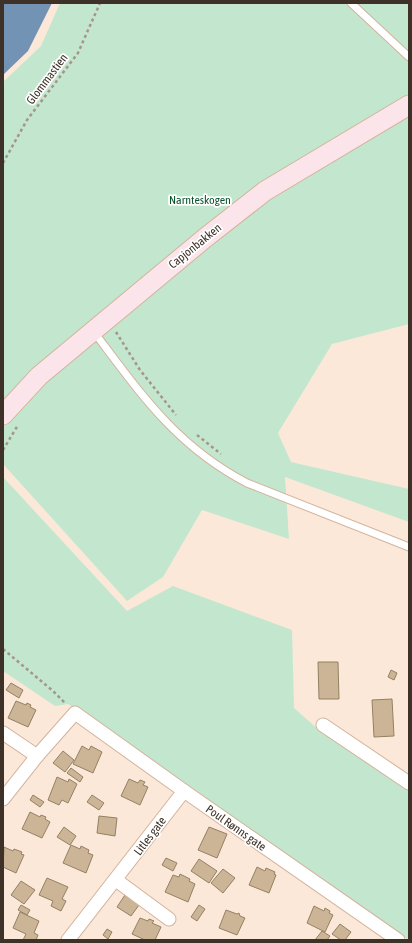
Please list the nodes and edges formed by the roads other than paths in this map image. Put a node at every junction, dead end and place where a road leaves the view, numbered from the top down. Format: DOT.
graph roads {
  1 [pos="351,3"];
  2 [pos="409,57"];
  3 [pos="409,105"];
  4 [pos="98,337"];
  5 [pos="3,415"];
  6 [pos="409,547"];
  7 [pos="323,725"];
  8 [pos="3,733"];
  9 [pos="37,756"];
  10 [pos="409,783"];
  11 [pos="184,791"];
  12 [pos="3,800"];
  13 [pos="116,880"];
  14 [pos="169,919"];
  15 [pos="68,940"];
  16 [pos="398,940"];
  1 -- 2 [label="lane"];
  3 -- 4 [label="main road, Capjonbakken"];
  4 -- 5 [label="main road, Capjonbakken"];
  4 -- 6 [label="lane"];
  7 -- 10 [label="street"];
  8 -- 9 [label="street"];
  9 -- 11 [label="street, Poul Rønns gate"];
  9 -- 12 [label="street"];
  11 -- 13 [label="street, Litles gate"];
  11 -- 16 [label="street, Poul Rønns gate"];
  13 -- 14 [label="street"];
  13 -- 15 [label="street, Litles gate"];
}
